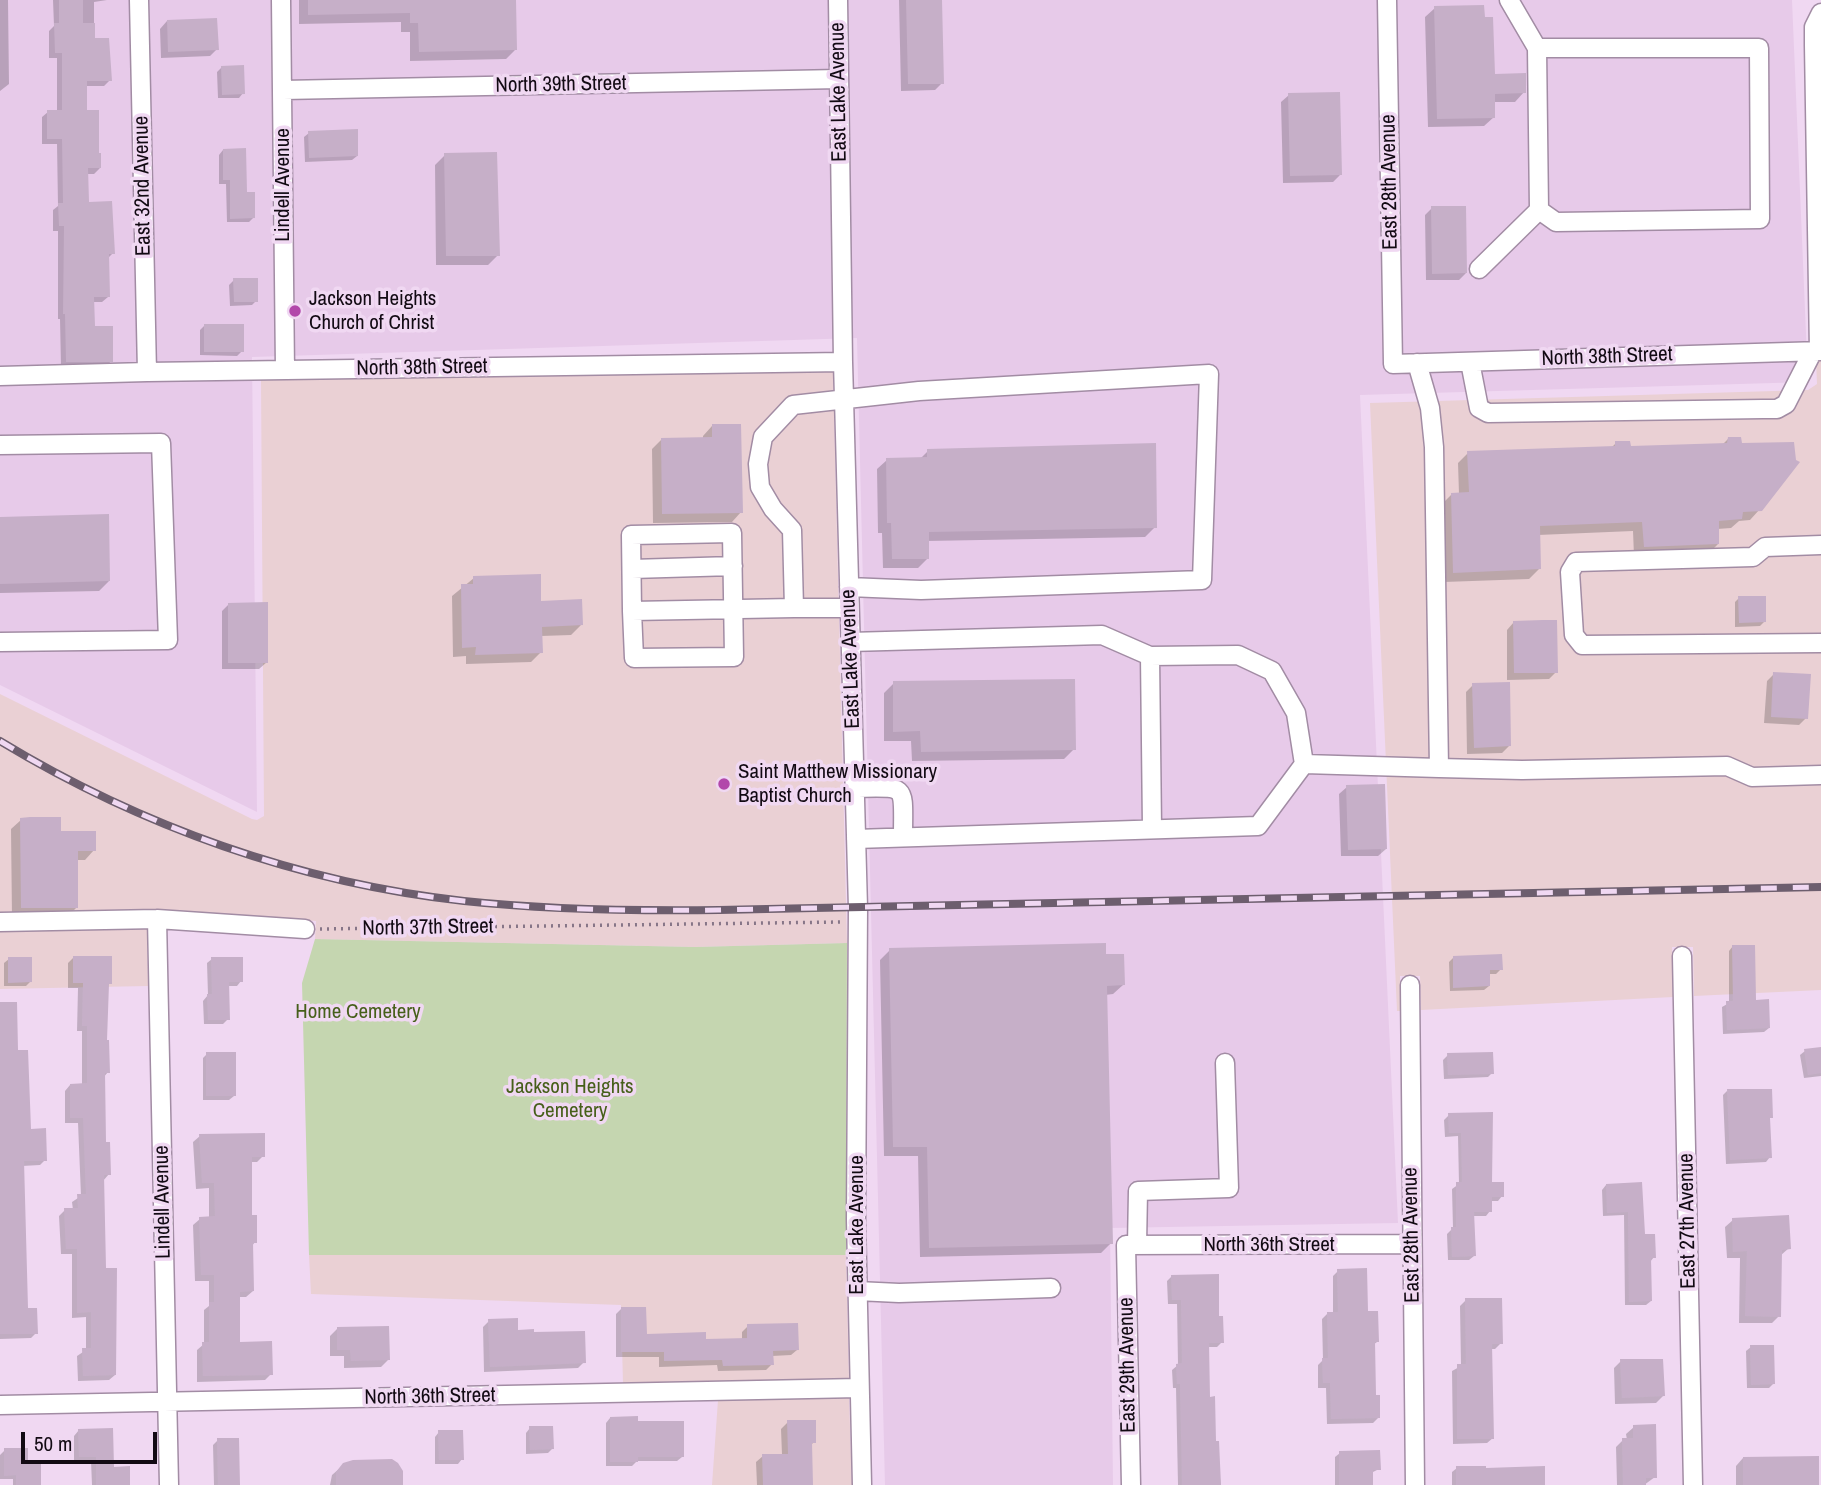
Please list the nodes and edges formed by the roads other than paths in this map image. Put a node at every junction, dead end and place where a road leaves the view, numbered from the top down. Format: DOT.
graph roads {
  1 [pos="139,0"];
  2 [pos="281,0"];
  3 [pos="838,0"];
  4 [pos="1387,0"];
  5 [pos="1509,0"];
  6 [pos="1821,13"];
  7 [pos="1537,48"];
  8 [pos="1818,52"];
  9 [pos="839,79"];
  10 [pos="283,90"];
  11 [pos="1818,105"];
  12 [pos="1539,210"];
  13 [pos="1479,269"];
  14 [pos="1818,351"];
  15 [pos="843,362"];
  16 [pos="1470,362"];
  17 [pos="1417,363"];
  18 [pos="1393,364"];
  19 [pos="285,370"];
  20 [pos="147,372"];
  21 [pos="0,376"];
  22 [pos="844,398"];
  23 [pos="0,445"];
  24 [pos="1821,545"];
  25 [pos="733,566"];
  26 [pos="632,569"];
  27 [pos="849,587"];
  28 [pos="794,608"];
  29 [pos="849,608"];
  30 [pos="733,609"];
  31 [pos="632,611"];
  32 [pos="0,642"];
  33 [pos="850,642"];
  34 [pos="1821,643"];
  35 [pos="1150,656"];
  36 [pos="1304,764"];
  37 [pos="1439,768"];
  38 [pos="1821,775"];
  39 [pos="854,788"];
  40 [pos="1152,828"];
  41 [pos="904,837"];
  42 [pos="856,839"];
  43 [pos="157,919"];
  44 [pos="0,922"];
  45 [pos="305,929"];
  46 [pos="1682,956"];
  47 [pos="1410,985"];
  48 [pos="1225,1063"];
  49 [pos="1412,1244"];
  50 [pos="1131,1245"];
  51 [pos="1051,1288"];
  52 [pos="857,1291"];
  53 [pos="859,1388"];
  54 [pos="167,1402"];
  55 [pos="0,1405"];
  56 [pos="169,1485"];
  57 [pos="862,1485"];
  58 [pos="1131,1485"];
  59 [pos="1415,1485"];
  60 [pos="1693,1485"];
  1 -- 20 [label="street, East 32nd Avenue"];
  2 -- 10 [label="street, Lindell Avenue"];
  3 -- 9 [label="street, East Lake Avenue"];
  4 -- 18 [label="street, East 28th Avenue"];
  5 -- 7 [label="street"];
  6 -- 8 [label="street"];
  7 -- 12 [label="street"];
  7 -- 12 [label="street"];
  8 -- 11 [label="street"];
  9 -- 10 [label="street, North 39th Street"];
  9 -- 15 [label="street, East Lake Avenue"];
  10 -- 19 [label="street, Lindell Avenue"];
  11 -- 14 [label="street"];
  12 -- 13 [label="street"];
  14 -- 16 [label="street, North 38th Street"];
  14 -- 16 [label="street"];
  15 -- 19 [label="street, North 38th Street"];
  15 -- 22 [label="street, East Lake Avenue"];
  16 -- 17 [label="street, North 38th Street"];
  17 -- 18 [label="street, North 38th Street"];
  17 -- 37 [label="street"];
  19 -- 20 [label="street, North 38th Street"];
  20 -- 21 [label="street, North 38th Street"];
  22 -- 27 [label="street, East Lake Avenue"];
  22 -- 27 [label="street"];
  22 -- 28 [label="street"];
  23 -- 32 [label="street"];
  24 -- 34 [label="street"];
  25 -- 26 [label="street"];
  25 -- 26 [label="street"];
  25 -- 30 [label="street"];
  26 -- 31 [label="street"];
  27 -- 29 [label="street, East Lake Avenue"];
  28 -- 29 [label="street"];
  28 -- 30 [label="street"];
  29 -- 33 [label="street, East Lake Avenue"];
  30 -- 31 [label="street"];
  30 -- 31 [label="street"];
  33 -- 35 [label="street"];
  33 -- 39 [label="street, East Lake Avenue"];
  35 -- 36 [label="street"];
  35 -- 40 [label="street"];
  36 -- 37 [label="street"];
  36 -- 40 [label="street"];
  37 -- 38 [label="street"];
  39 -- 41 [label="street"];
  39 -- 42 [label="street, East Lake Avenue"];
  40 -- 41 [label="street"];
  41 -- 42 [label="street"];
  42 -- 52 [label="street, East Lake Avenue"];
  43 -- 44 [label="street"];
  43 -- 45 [label="street"];
  43 -- 54 [label="street, Lindell Avenue"];
  46 -- 60 [label="street, East 27th Avenue"];
  47 -- 49 [label="street, East 28th Avenue"];
  48 -- 50 [label="street, East 29th Avenue"];
  49 -- 50 [label="street, North 36th Street"];
  49 -- 59 [label="street, East 28th Avenue"];
  50 -- 58 [label="street, East 29th Avenue"];
  51 -- 52 [label="street"];
  52 -- 53 [label="street, East Lake Avenue"];
  53 -- 54 [label="street, North 36th Street"];
  53 -- 57 [label="street, East Lake Avenue"];
  54 -- 55 [label="street, North 36th Street"];
  54 -- 56 [label="street, Lindell Avenue"];
}
